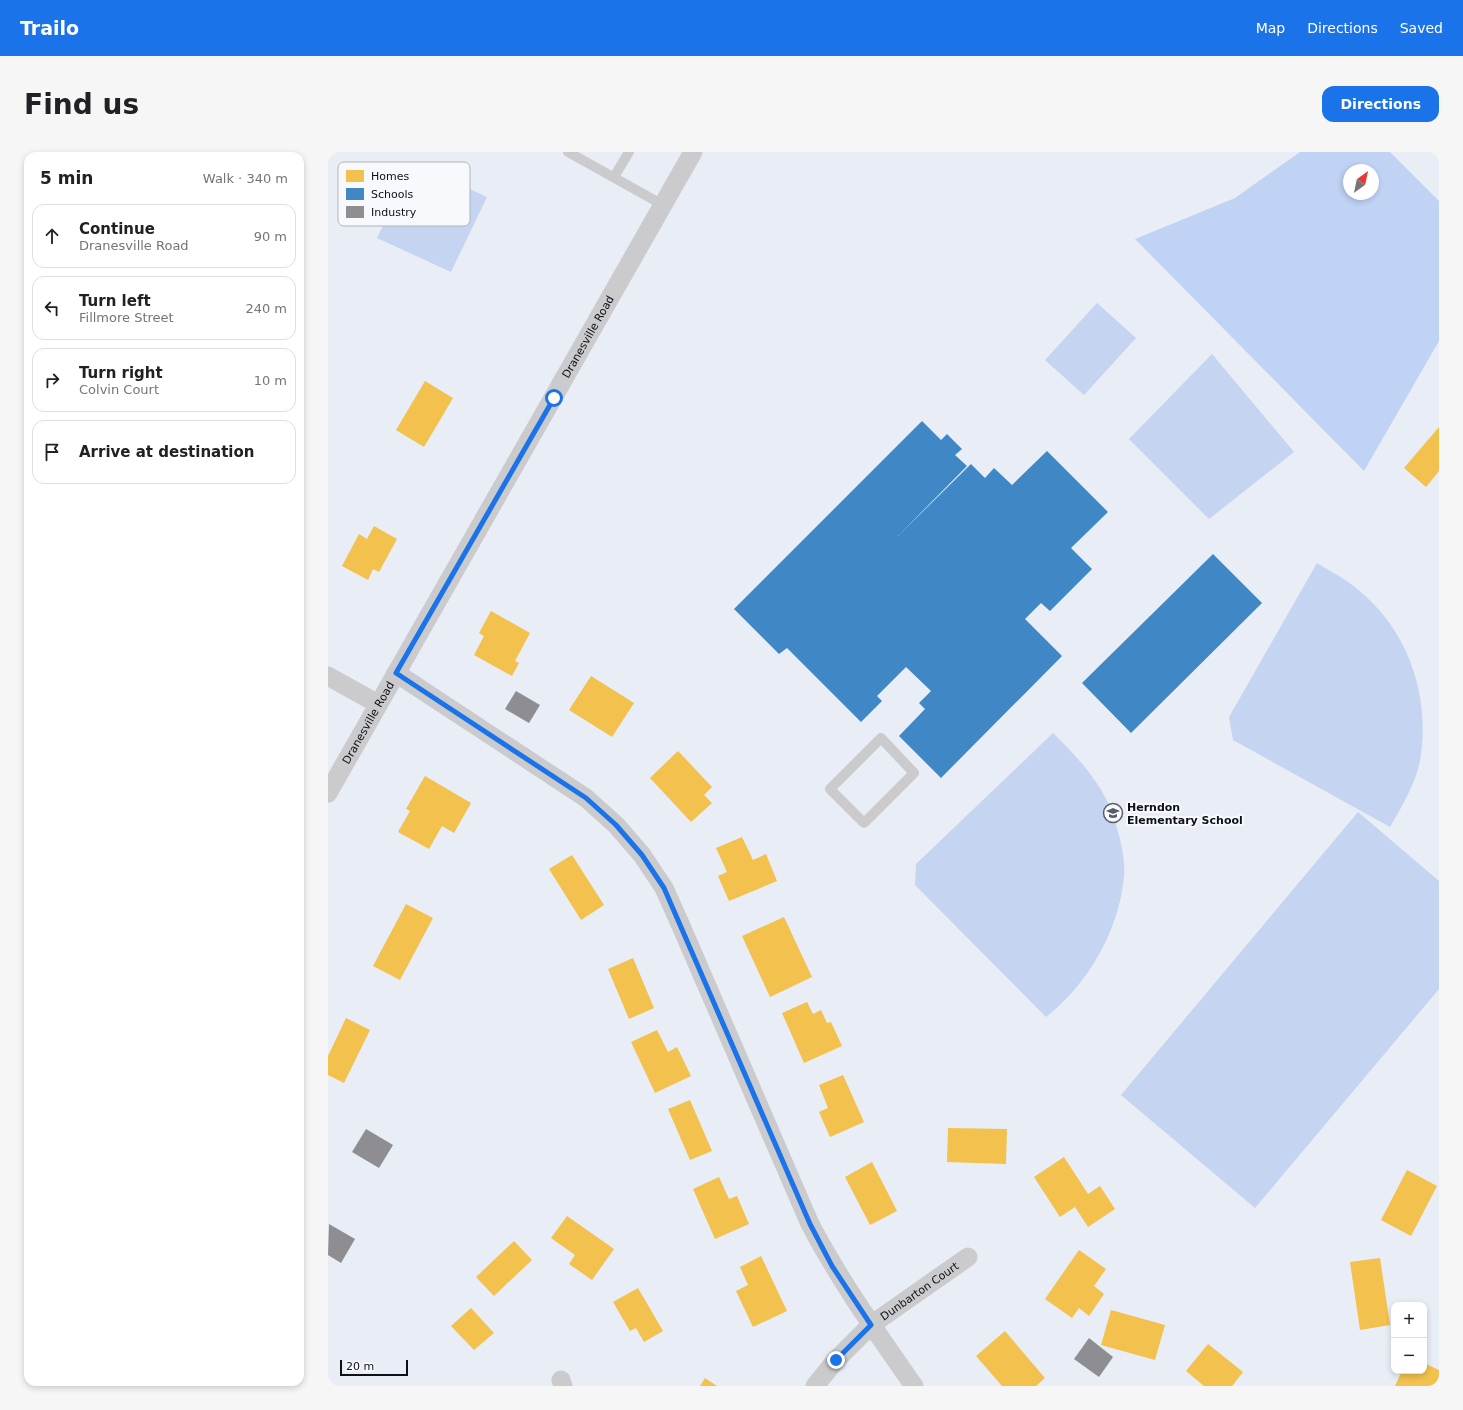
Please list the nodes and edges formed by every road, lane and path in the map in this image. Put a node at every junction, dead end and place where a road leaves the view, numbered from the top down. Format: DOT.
graph roads {
  1 [pos="568,152"];
  2 [pos="629,152"];
  3 [pos="693,152"];
  4 [pos="614,177"];
  5 [pos="663,205"];
  6 [pos="396,673"];
  7 [pos="328,676"];
  8 [pos="378,704"];
  9 [pos="834,784"];
  10 [pos="328,793"];
  11 [pos="968,1257"];
  12 [pos="871,1325"];
  13 [pos="815,1386"];
  14 [pos="914,1386"];
  1 -- 4 [label="lane"];
  2 -- 4 [label="lane"];
  3 -- 5 [label="street, Dranesville Road"];
  4 -- 5 [label="lane"];
  5 -- 6 [label="street, Dranesville Road"];
  6 -- 8 [label="street, Dranesville Road"];
  6 -- 12 [label="street"];
  7 -- 8 [label="street"];
  8 -- 10 [label="street, Dranesville Road"];
  9 -- 9 [label="lane"];
  11 -- 12 [label="street, Dunbarton Court"];
  12 -- 13 [label="street, Dunbarton Court"];
  12 -- 14 [label="street"];
}
